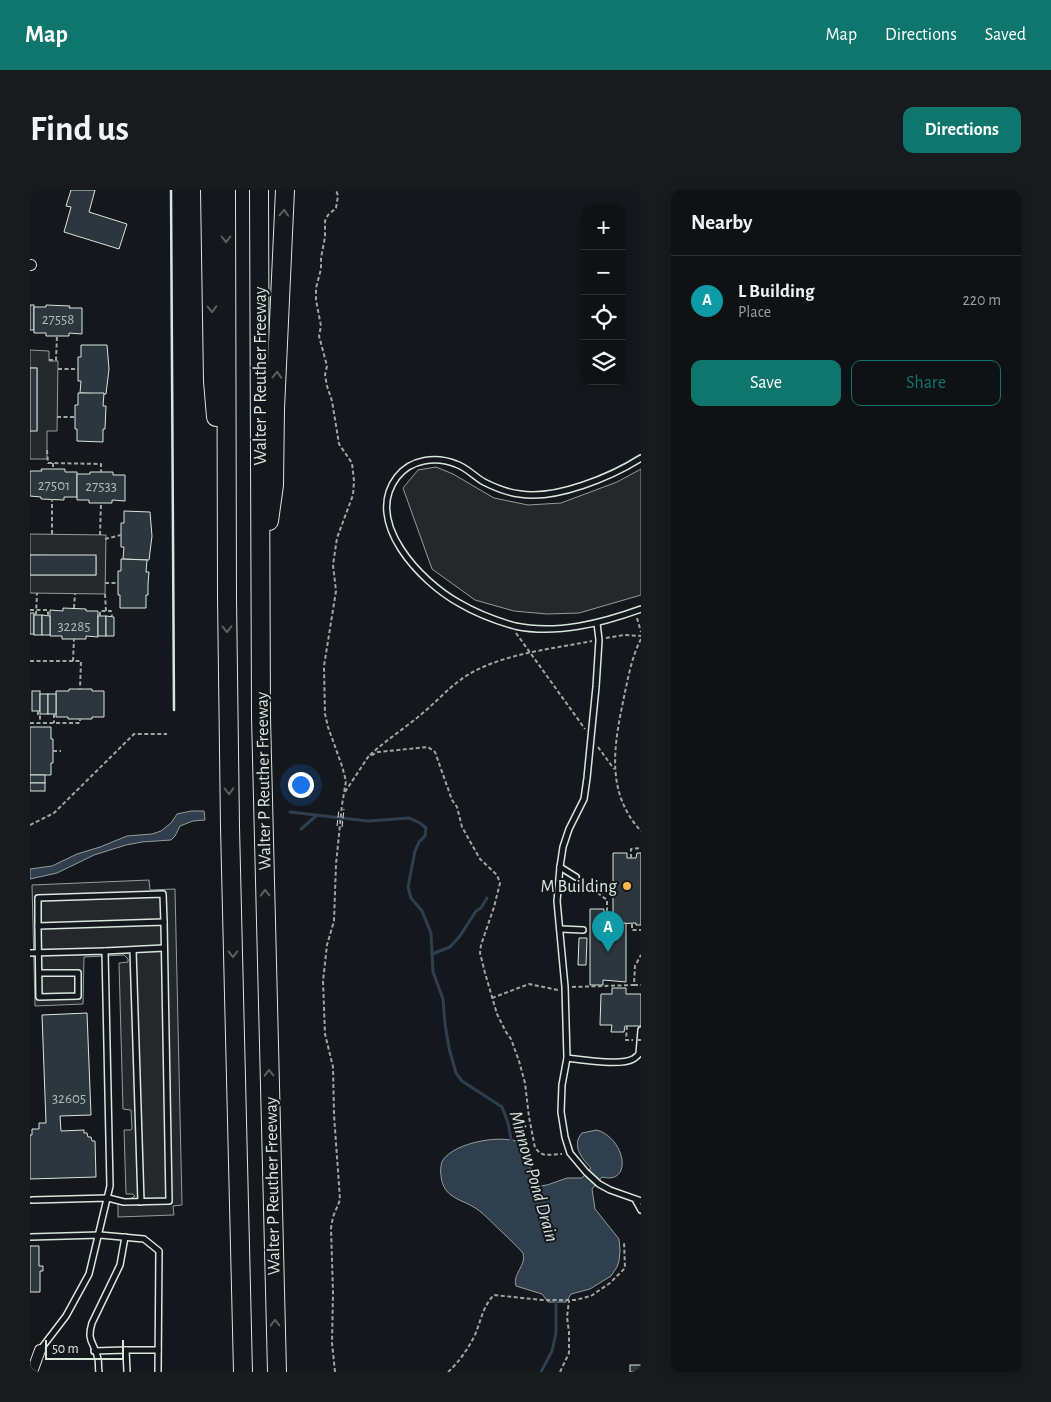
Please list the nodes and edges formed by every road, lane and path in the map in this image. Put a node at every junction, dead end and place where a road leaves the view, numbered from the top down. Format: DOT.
graph roads {
  1 [pos="210,190"];
  2 [pos="226,190"];
  3 [pos="259,190"];
  4 [pos="285,190"];
  5 [pos="336,190"];
  6 [pos="57,336"];
  7 [pos="49,360"];
  8 [pos="58,368"];
  9 [pos="78,369"];
  10 [pos="58,417"];
  11 [pos="75,417"];
  12 [pos="47,450"];
  13 [pos="641,458"];
  14 [pos="53,463"];
  15 [pos="53,469"];
  16 [pos="101,472"];
  17 [pos="52,500"];
  18 [pos="101,503"];
  19 [pos="52,534"];
  20 [pos="100,535"];
  21 [pos="121,535"];
  22 [pos="106,539"];
  23 [pos="260,580"];
  24 [pos="105,583"];
  25 [pos="118,583"];
  26 [pos="37,593"];
  27 [pos="74,594"];
  28 [pos="105,594"];
  29 [pos="227,597"];
  30 [pos="74,608"];
  31 [pos="641,609"];
  32 [pos="30,610"];
  33 [pos="36,610"];
  34 [pos="106,611"];
  35 [pos="635,611"];
  36 [pos="36,615"];
  37 [pos="48,616"];
  38 [pos="100,616"];
  39 [pos="112,616"];
  40 [pos="597,624"];
  41 [pos="516,626"];
  42 [pos="641,632"];
  43 [pos="641,638"];
  44 [pos="74,639"];
  45 [pos="599,640"];
  46 [pos="530,654"];
  47 [pos="30,661"];
  48 [pos="73,661"];
  49 [pos="80,689"];
  50 [pos="38,711"];
  51 [pos="54,714"];
  52 [pos="80,719"];
  53 [pos="30,723"];
  54 [pos="40,723"];
  55 [pos="54,723"];
  56 [pos="167,734"];
  57 [pos="591,738"];
  58 [pos="53,751"];
  59 [pos="60,751"];
  60 [pos="368,757"];
  61 [pos="614,769"];
  62 [pos="344,794"];
  63 [pos="30,825"];
  64 [pos="641,832"];
  65 [pos="641,848"];
  66 [pos="631,858"];
  67 [pos="560,867"];
  68 [pos="576,877"];
  69 [pos="607,914"];
  70 [pos="164,922"];
  71 [pos="632,924"];
  72 [pos="38,926"];
  73 [pos="561,929"];
  74 [pos="583,930"];
  75 [pos="641,930"];
  76 [pos="164,948"];
  77 [pos="133,950"];
  78 [pos="105,951"];
  79 [pos="30,953"];
  80 [pos="39,953"];
  81 [pos="641,955"];
  82 [pos="39,973"];
  83 [pos="634,985"];
  84 [pos="641,985"];
  85 [pos="565,989"];
  86 [pos="492,998"];
  87 [pos="627,1026"];
  88 [pos="641,1030"];
  89 [pos="639,1040"];
  90 [pos="567,1058"];
  91 [pos="570,1153"];
  92 [pos="108,1198"];
  93 [pos="32,1200"];
  94 [pos="638,1201"];
  95 [pos="141,1202"];
  96 [pos="641,1210"];
  97 [pos="100,1234"];
  98 [pos="30,1237"];
  99 [pos="125,1237"];
  100 [pos="624,1241"];
  101 [pos="569,1301"];
  102 [pos="40,1350"];
  103 [pos="126,1350"];
  104 [pos="158,1350"];
  105 [pos="94,1351"];
  106 [pos="32,1372"];
  107 [pos="98,1372"];
  108 [pos="127,1372"];
  109 [pos="158,1372"];
  110 [pos="243,1372"];
  111 [pos="277,1372"];
  112 [pos="335,1372"];
  113 [pos="448,1372"];
  114 [pos="560,1372"];
  1 -- 29 [label="highway, one-way"];
  2 -- 29 [label="highway, Walter P Reuther Freeway, one-way"];
  3 -- 23 [label="highway, Walter P Reuther Freeway"];
  23 -- 4 [label="highway, one-way"];
  5 -- 62 [label="path"];
  6 -- 7 [label="path"];
  8 -- 9 [label="path"];
  10 -- 11 [label="path"];
  12 -- 14 [label="path"];
  13 -- 41 [label="lane"];
  14 -- 15 [label="path"];
  14 -- 16 [label="path"];
  17 -- 19 [label="path"];
  18 -- 20 [label="path"];
  21 -- 22 [label="path"];
  111 -- 23 [label="highway, Walter P Reuther Freeway, one-way"];
  24 -- 25 [label="path"];
  26 -- 33 [label="path"];
  27 -- 30 [label="path"];
  28 -- 34 [label="path"];
  29 -- 110 [label="highway, Walter P Reuther Freeway, one-way"];
  31 -- 35 [label="lane"];
  32 -- 33 [label="path"];
  33 -- 36 [label="path"];
  33 -- 37 [label="path"];
  34 -- 38 [label="path"];
  34 -- 39 [label="path"];
  35 -- 40 [label="lane"];
  35 -- 42 [label="path"];
  40 -- 41 [label="lane"];
  40 -- 45 [label="lane"];
  41 -- 46 [label="path"];
  43 -- 45 [label="path"];
  43 -- 61 [label="path"];
  44 -- 48 [label="path"];
  45 -- 46 [label="path"];
  45 -- 57 [label="lane"];
  46 -- 57 [label="path"];
  46 -- 60 [label="path"];
  47 -- 48 [label="path"];
  48 -- 49 [label="path"];
  50 -- 54 [label="path"];
  51 -- 55 [label="path"];
  52 -- 55 [label="path"];
  53 -- 54 [label="path"];
  54 -- 55 [label="path"];
  56 -- 63 [label="path"];
  57 -- 61 [label="path"];
  57 -- 67 [label="lane"];
  58 -- 59 [label="path"];
  60 -- 62 [label="path"];
  60 -- 86 [label="path"];
  61 -- 64 [label="path"];
  62 -- 112 [label="path"];
  65 -- 66 [label="path"];
  67 -- 68 [label="lane"];
  67 -- 73 [label="lane"];
  68 -- 69 [label="path"];
  70 -- 72 [label="lane"];
  70 -- 72 [label="lane"];
  70 -- 76 [label="lane"];
  71 -- 75 [label="path"];
  72 -- 80 [label="lane"];
  73 -- 74 [label="lane"];
  73 -- 85 [label="lane"];
  76 -- 77 [label="lane"];
  76 -- 95 [label="lane"];
  77 -- 78 [label="lane"];
  77 -- 95 [label="lane"];
  78 -- 80 [label="lane"];
  78 -- 92 [label="lane"];
  79 -- 80 [label="lane"];
  80 -- 82 [label="lane"];
  81 -- 83 [label="path"];
  82 -- 82 [label="lane"];
  83 -- 84 [label="path"];
  83 -- 85 [label="path"];
  85 -- 86 [label="path"];
  85 -- 90 [label="lane"];
  86 -- 91 [label="path"];
  87 -- 89 [label="path"];
  88 -- 90 [label="lane"];
  90 -- 91 [label="lane"];
  91 -- 94 [label="lane"];
  92 -- 93 [label="lane"];
  92 -- 95 [label="lane"];
  92 -- 97 [label="lane"];
  94 -- 96 [label="lane"];
  97 -- 98 [label="lane"];
  97 -- 99 [label="lane"];
  97 -- 102 [label="lane"];
  99 -- 104 [label="lane"];
  99 -- 105 [label="lane"];
  100 -- 101 [label="path"];
  101 -- 113 [label="path"];
  101 -- 114 [label="path"];
  102 -- 106 [label="street"];
  103 -- 104 [label="lane"];
  103 -- 105 [label="lane"];
  103 -- 108 [label="lane"];
  104 -- 109 [label="lane"];
  105 -- 107 [label="lane"];
}
